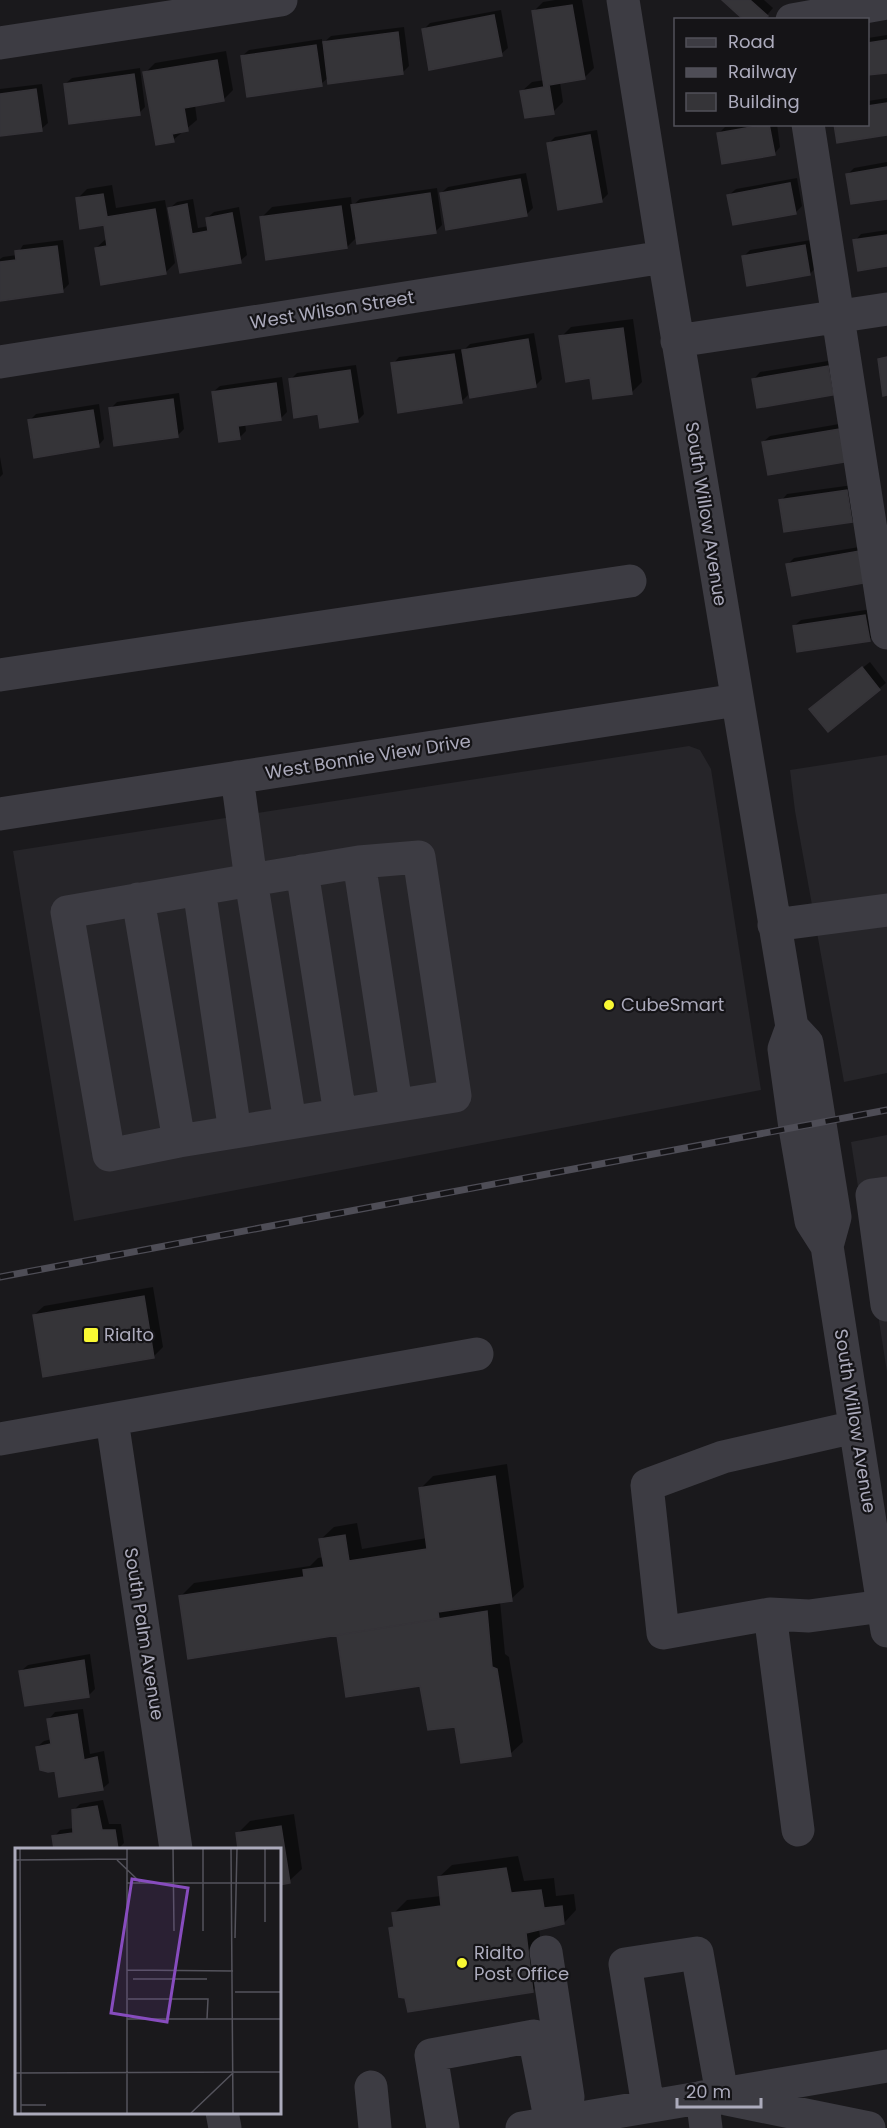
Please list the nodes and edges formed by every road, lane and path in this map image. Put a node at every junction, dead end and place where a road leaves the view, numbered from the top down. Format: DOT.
graph roads {
  1 [pos="281,0"];
  2 [pos="623,0"];
  3 [pos="887,3"];
  4 [pos="803,18"];
  5 [pos="0,43"];
  6 [pos="808,126"];
  7 [pos="664,257"];
  8 [pos="887,309"];
  9 [pos="837,317"];
  10 [pos="678,341"];
  11 [pos="0,362"];
  12 [pos="630,581"];
  13 [pos="887,633"];
  14 [pos="0,675"];
  15 [pos="737,700"];
  16 [pos="237,777"];
  17 [pos="0,814"];
  18 [pos="359,862"];
  19 [pos="302,871"];
  20 [pos="251,880"];
  21 [pos="198,889"];
  22 [pos="138,899"];
  23 [pos="887,910"];
  24 [pos="774,925"];
  25 [pos="396,1104"];
  26 [pos="340,1114"];
  27 [pos="290,1122"];
  28 [pos="235,1132"];
  29 [pos="180,1141"];
  30 [pos="887,1193"];
  31 [pos="878,1238"];
  32 [pos="828,1246"];
  33 [pos="887,1304"];
  34 [pos="837,1309"];
  35 [pos="477,1354"];
  36 [pos="112,1420"];
  37 [pos="855,1427"];
  38 [pos="0,1439"];
  39 [pos="875,1478"];
  40 [pos="770,1614"];
  41 [pos="885,1619"];
  42 [pos="798,1830"];
  43 [pos="176,1848"];
  44 [pos="546,1952"];
  45 [pos="887,2066"];
  46 [pos="371,2087"];
  47 [pos="710,2104"];
  48 [pos="648,2106"];
  49 [pos="222,2113"];
  50 [pos="548,2124"];
  51 [pos="225,2128"];
  52 [pos="375,2128"];
  53 [pos="443,2128"];
  54 [pos="869,2128"];
  1 -- 5 [label="street"];
  2 -- 7 [label="street, South Willow Avenue"];
  3 -- 4 [label="street"];
  6 -- 9 [label="street"];
  7 -- 10 [label="street, South Willow Avenue"];
  7 -- 11 [label="street, West Wilson Street"];
  8 -- 9 [label="street"];
  9 -- 10 [label="street"];
  9 -- 13 [label="street"];
  10 -- 15 [label="street, South Willow Avenue"];
  12 -- 14 [label="street"];
  15 -- 16 [label="street, West Bonnie View Drive"];
  15 -- 24 [label="street, South Willow Avenue"];
  16 -- 17 [label="street, West Bonnie View Drive"];
  16 -- 20 [label="street"];
  18 -- 19 [label="street"];
  18 -- 25 [label="street"];
  18 -- 25 [label="street"];
  19 -- 20 [label="street"];
  19 -- 26 [label="street"];
  20 -- 21 [label="street"];
  20 -- 27 [label="street"];
  21 -- 22 [label="street"];
  21 -- 28 [label="street"];
  22 -- 29 [label="street"];
  22 -- 29 [label="street"];
  23 -- 24 [label="street"];
  24 -- 32 [label="street, South Willow Avenue"];
  25 -- 26 [label="street"];
  26 -- 27 [label="street"];
  27 -- 28 [label="street"];
  28 -- 29 [label="street"];
  30 -- 31 [label="street"];
  31 -- 32 [label="street"];
  31 -- 33 [label="street"];
  32 -- 34 [label="street, South Willow Avenue"];
  33 -- 34 [label="street"];
  34 -- 37 [label="street, South Willow Avenue"];
  35 -- 36 [label="street"];
  36 -- 38 [label="street"];
  36 -- 43 [label="street, South Palm Avenue"];
  37 -- 39 [label="street, South Willow Avenue"];
  37 -- 40 [label="street"];
  39 -- 41 [label="street, South Willow Avenue"];
  40 -- 41 [label="street"];
  40 -- 42 [label="street"];
  44 -- 50 [label="street"];
  45 -- 47 [label="street"];
  46 -- 52 [label="street"];
  47 -- 48 [label="street"];
  47 -- 48 [label="street"];
  47 -- 54 [label="street"];
  48 -- 50 [label="street"];
  49 -- 51 [label="street"];
  50 -- 53 [label="street"];
}
